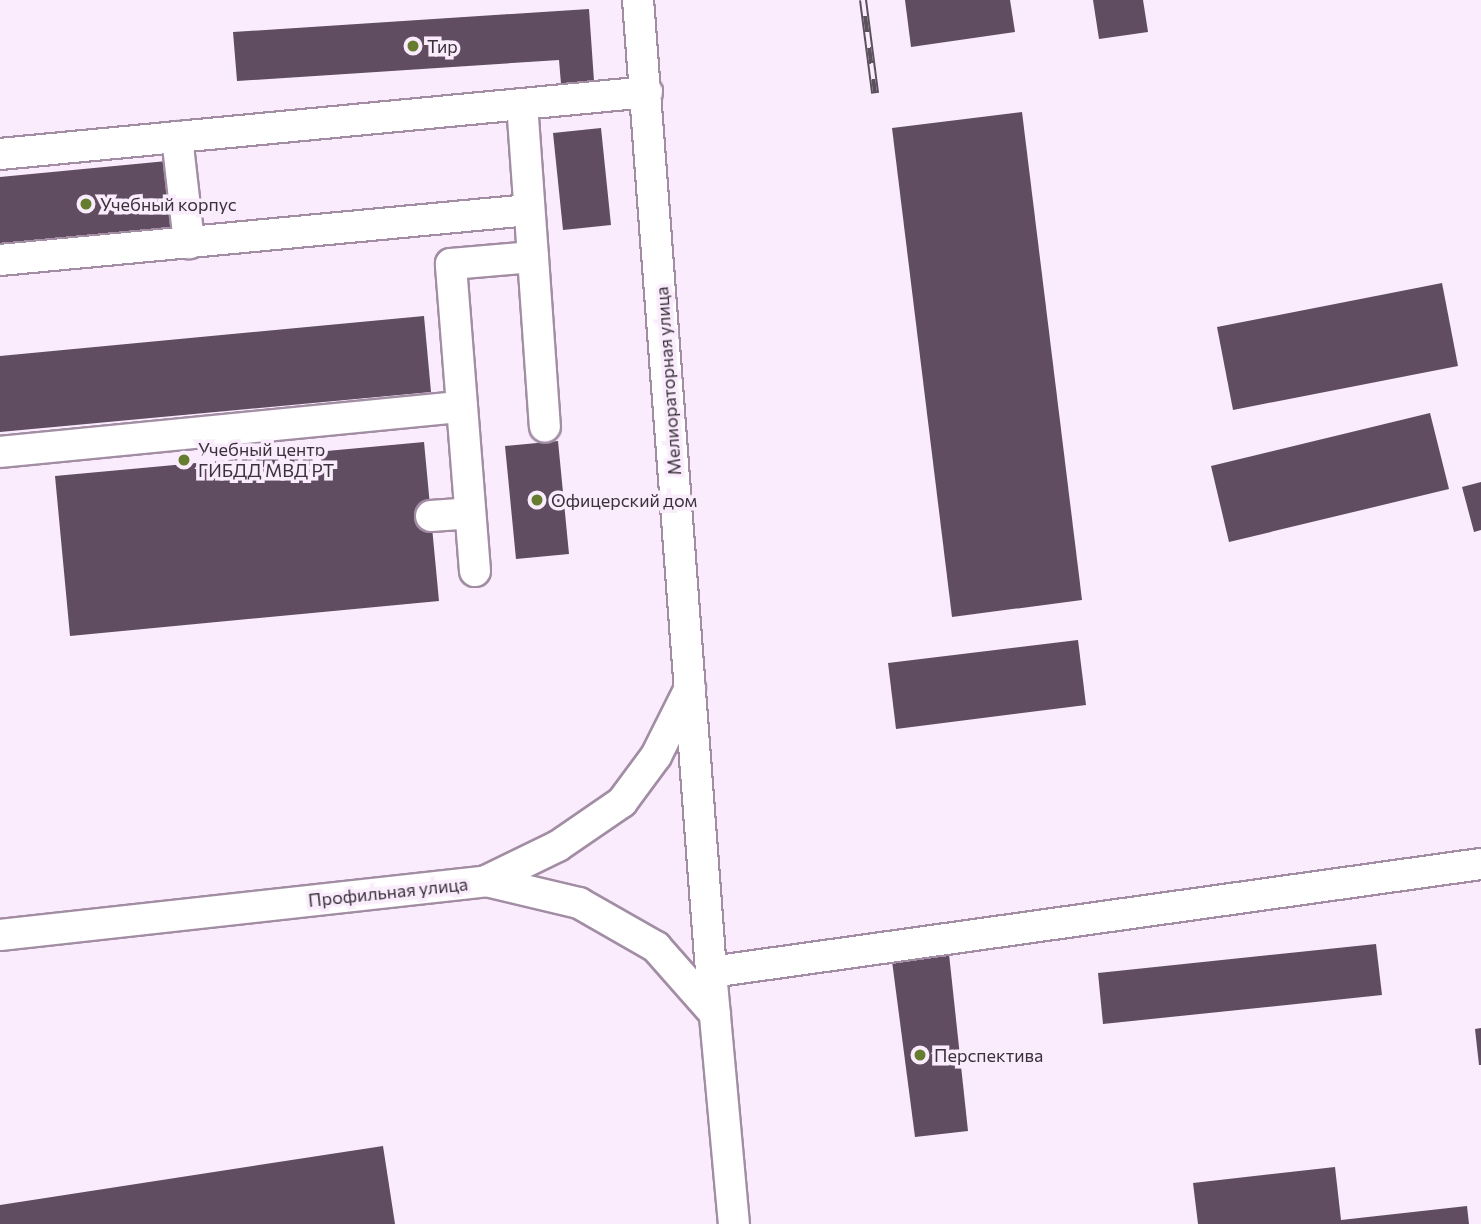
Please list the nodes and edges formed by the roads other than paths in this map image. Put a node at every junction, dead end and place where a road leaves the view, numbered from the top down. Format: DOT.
graph roads {
  1 [pos="638,0"];
  2 [pos="647,92"];
  3 [pos="522,104"];
  4 [pos="177,137"];
  5 [pos="0,154"];
  6 [pos="529,211"];
  7 [pos="189,243"];
  8 [pos="533,257"];
  9 [pos="0,260"];
  10 [pos="462,407"];
  11 [pos="545,427"];
  12 [pos="0,452"];
  13 [pos="470,513"];
  14 [pos="431,516"];
  15 [pos="475,571"];
  16 [pos="690,688"];
  17 [pos="1480,863"];
  18 [pos="486,881"];
  19 [pos="0,935"];
  20 [pos="711,972"];
  21 [pos="715,1014"];
  22 [pos="734,1224"];
  1 -- 2 [label="street, Мелиораторная улица"];
  2 -- 3 [label="street"];
  2 -- 16 [label="street, Мелиораторная улица"];
  3 -- 4 [label="street"];
  3 -- 6 [label="street"];
  4 -- 5 [label="street"];
  4 -- 7 [label="street"];
  6 -- 7 [label="street"];
  6 -- 8 [label="street"];
  7 -- 9 [label="street"];
  8 -- 10 [label="street"];
  8 -- 11 [label="street"];
  10 -- 12 [label="street"];
  10 -- 13 [label="street"];
  13 -- 14 [label="street"];
  13 -- 15 [label="street"];
  16 -- 18 [label="street, Профильная улица"];
  16 -- 20 [label="street, Мелиораторная улица"];
  17 -- 20 [label="street"];
  18 -- 19 [label="street, Профильная улица"];
  18 -- 21 [label="street"];
  20 -- 21 [label="street, Мелиораторная улица"];
  21 -- 22 [label="street, Мелиораторная улица"];
}
